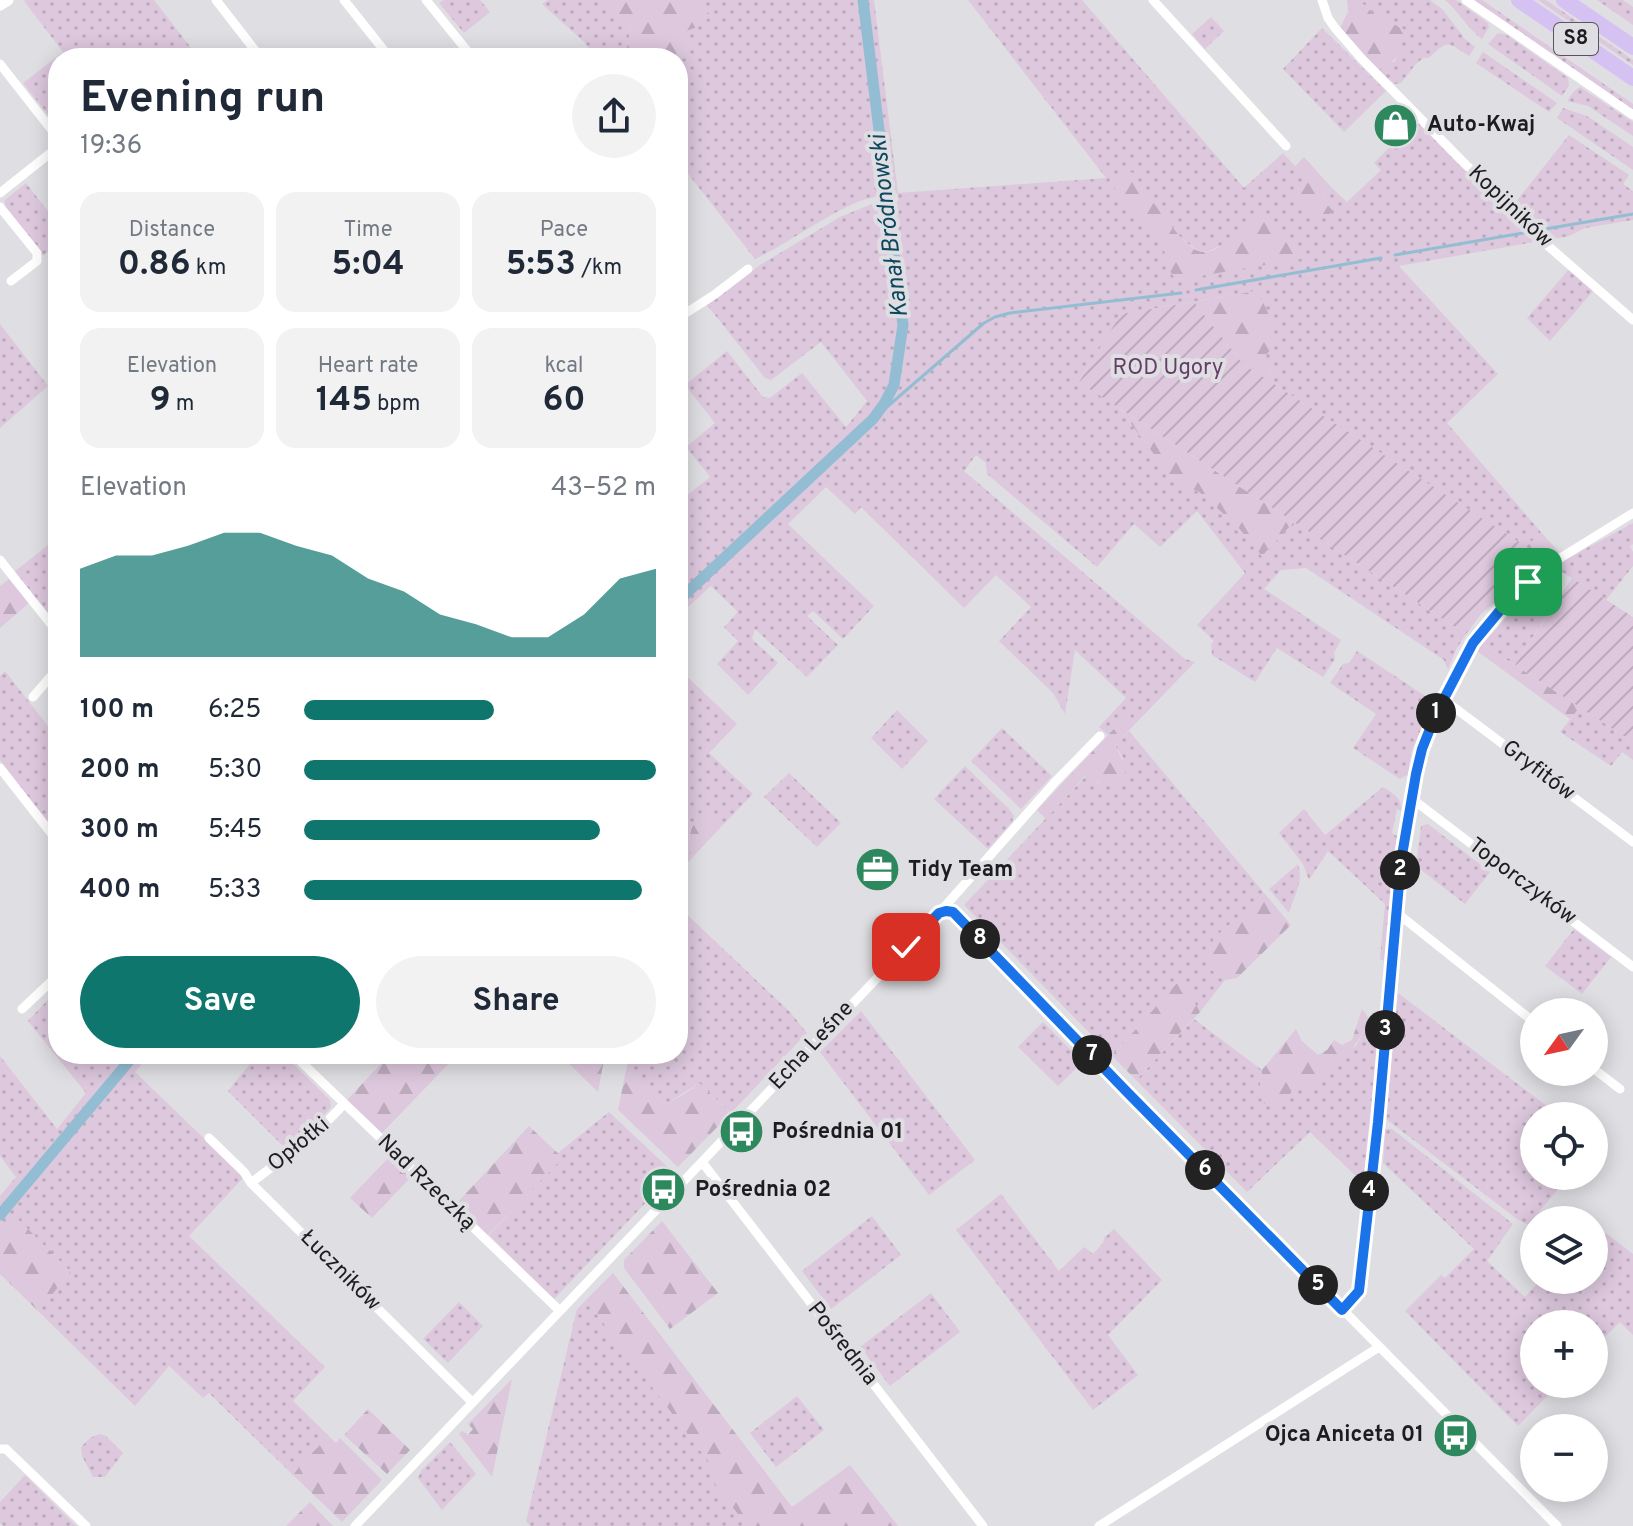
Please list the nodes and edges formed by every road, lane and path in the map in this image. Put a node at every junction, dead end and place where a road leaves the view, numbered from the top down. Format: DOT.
graph roads {
  1 [pos="8,0"];
  2 [pos="216,0"];
  3 [pos="344,0"];
  4 [pos="426,0"];
  5 [pos="1153,0"];
  6 [pos="1322,0"];
  7 [pos="1466,0"];
  8 [pos="1519,0"];
  9 [pos="1564,0"];
  10 [pos="0,5"];
  11 [pos="1633,47"];
  12 [pos="253,48"];
  13 [pos="382,48"];
  14 [pos="465,48"];
  15 [pos="0,64"];
  16 [pos="1633,78"];
  17 [pos="1633,115"];
  18 [pos="48,125"];
  19 [pos="1286,146"];
  20 [pos="48,155"];
  21 [pos="0,193"];
  22 [pos="0,207"];
  23 [pos="748,269"];
  24 [pos="11,281"];
  25 [pos="688,312"];
  26 [pos="1633,320"];
  27 [pos="1633,513"];
  28 [pos="0,560"];
  29 [pos="48,620"];
  30 [pos="48,680"];
  31 [pos="33,697"];
  32 [pos="1443,699"];
  33 [pos="1100,736"];
  34 [pos="0,768"];
  35 [pos="1411,798"];
  36 [pos="48,829"];
  37 [pos="1633,842"];
  38 [pos="939,913"];
  39 [pos="1397,913"];
  40 [pos="1633,967"];
  41 [pos="48,984"];
  42 [pos="22,1009"];
  43 [pos="1520,1011"];
  44 [pos="303,1064"];
  45 [pos="1608,1080"];
  46 [pos="1620,1089"];
  47 [pos="344,1104"];
  48 [pos="209,1138"];
  49 [pos="702,1162"];
  50 [pos="251,1183"];
  51 [pos="1342,1310"];
  52 [pos="560,1311"];
  53 [pos="1379,1347"];
  54 [pos="472,1402"];
  55 [pos="3,1449"];
  56 [pos="86,1526"];
  57 [pos="355,1526"];
  58 [pos="983,1526"];
  59 [pos="1099,1526"];
  60 [pos="1557,1526"];
  1 -- 10 [label="street"];
  2 -- 12 [label="street"];
  3 -- 13 [label="street"];
  4 -- 14 [label="street"];
  5 -- 19 [label="street"];
  6 -- 26 [label="street, Kopijników"];
  7 -- 17 [label="street"];
  8 -- 16 [label="highway, S8"];
  9 -- 11 [label="highway, S8"];
  15 -- 18 [label="street"];
  20 -- 21 [label="street"];
  22 -- 24 [label="street"];
  23 -- 25 [label="street"];
  27 -- 32 [label="street"];
  28 -- 29 [label="street"];
  30 -- 31 [label="street"];
  32 -- 35 [label="street"];
  32 -- 37 [label="street, Gryfitów"];
  33 -- 38 [label="street, Echa Leśne"];
  34 -- 36 [label="street"];
  35 -- 39 [label="street"];
  35 -- 40 [label="street, Toporczyków"];
  38 -- 49 [label="street, Echa Leśne"];
  38 -- 51 [label="street"];
  39 -- 43 [label="street"];
  39 -- 51 [label="street"];
  41 -- 42 [label="street"];
  44 -- 47 [label="street, Nad Rzeczką"];
  45 -- 46 [label="street"];
  47 -- 50 [label="street, Opłotki"];
  47 -- 52 [label="street, Nad Rzeczką"];
  48 -- 50 [label="street, Łuczników"];
  49 -- 52 [label="street, Echa Leśne"];
  49 -- 58 [label="street, Pośrednia"];
  50 -- 54 [label="street, Łuczników"];
  51 -- 53 [label="street"];
  52 -- 54 [label="street, Echa Leśne"];
  53 -- 59 [label="street"];
  53 -- 60 [label="street"];
  54 -- 57 [label="street, Echa Leśne"];
  55 -- 56 [label="street"];
}
